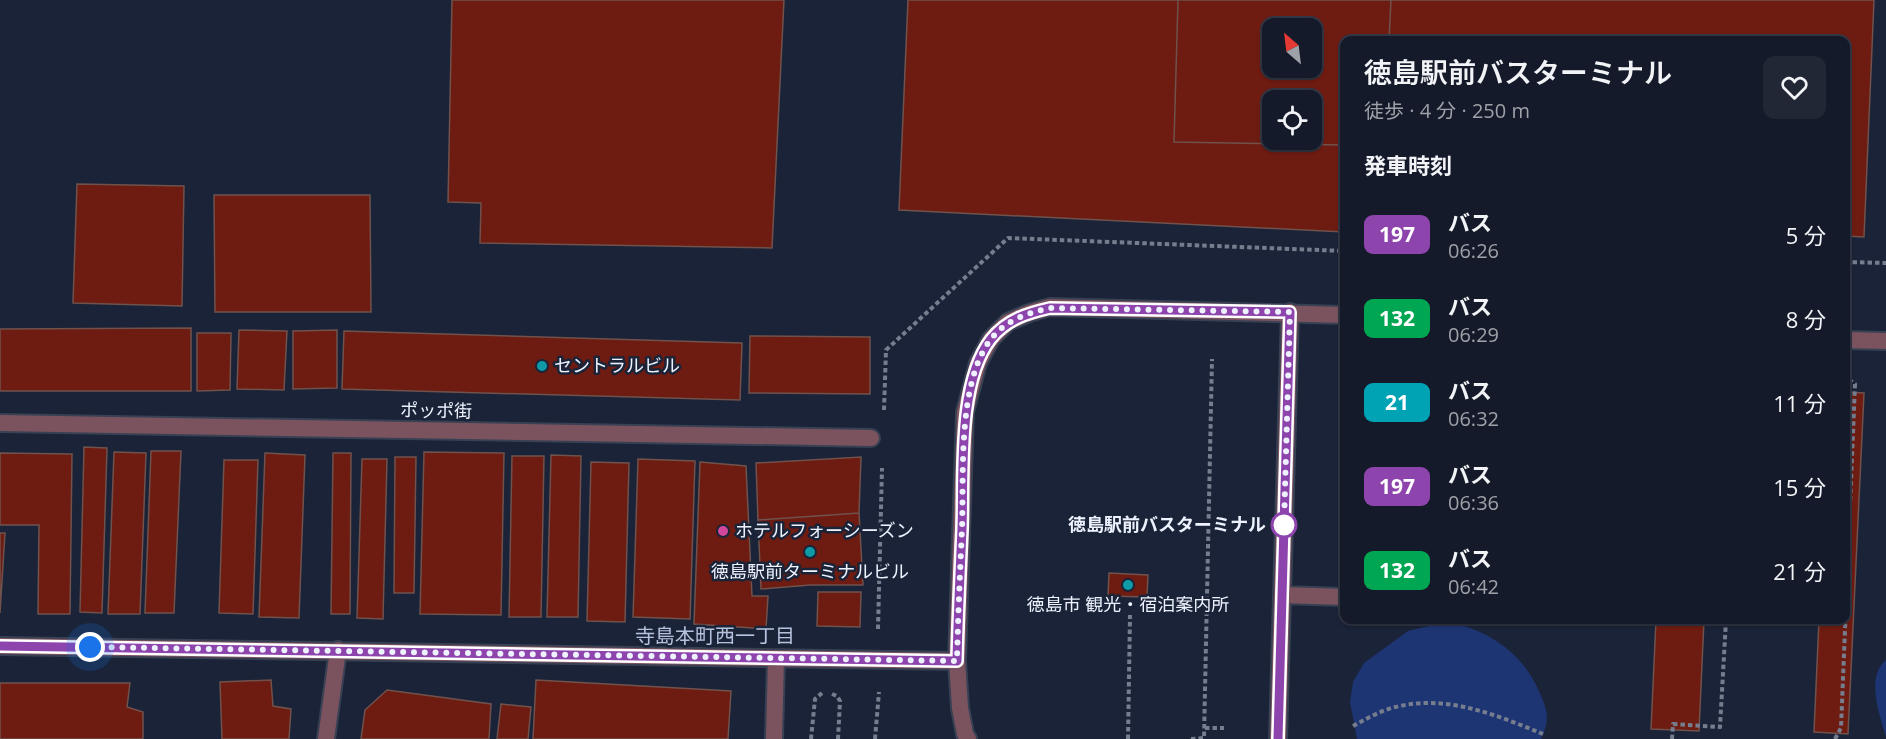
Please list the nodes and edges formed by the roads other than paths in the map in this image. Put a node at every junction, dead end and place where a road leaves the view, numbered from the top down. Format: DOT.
graph roads {
  1 [pos="1290,312"];
  2 [pos="1340,315"];
  3 [pos="1850,340"];
  4 [pos="1886,341"];
  5 [pos="0,423"];
  6 [pos="871,438"];
  7 [pos="1283,595"];
  8 [pos="1340,597"];
  9 [pos="0,646"];
  10 [pos="338,650"];
  11 [pos="776,658"];
  12 [pos="957,661"];
  13 [pos="326,739"];
  14 [pos="774,739"];
  15 [pos="968,739"];
  16 [pos="1278,739"];
  1 -- 2 [label="street"];
  1 -- 7 [label="street"];
  1 -- 12 [label="street"];
  3 -- 4 [label="street"];
  5 -- 6 [label="street, ポッポ街"];
  7 -- 8 [label="street"];
  7 -- 16 [label="street"];
  9 -- 10 [label="street"];
  10 -- 11 [label="street"];
  10 -- 13 [label="street"];
  11 -- 12 [label="street"];
  11 -- 14 [label="street"];
  12 -- 15 [label="street"];
}
